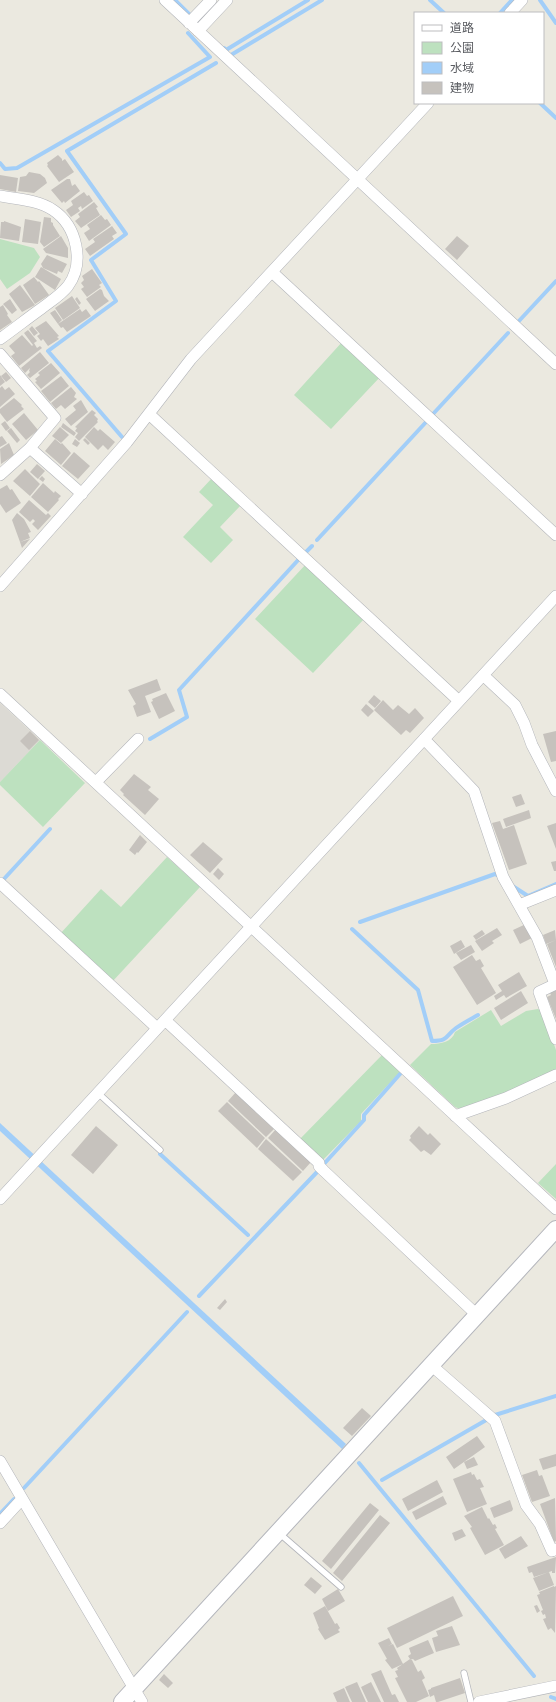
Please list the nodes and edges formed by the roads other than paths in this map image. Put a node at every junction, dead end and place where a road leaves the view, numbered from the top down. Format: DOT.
graph roads {
  1 [pos="165,0"];
  2 [pos="211,0"];
  3 [pos="228,0"];
  4 [pos="522,0"];
  5 [pos="511,12"];
  6 [pos="189,23"];
  7 [pos="198,31"];
  8 [pos="427,104"];
  9 [pos="357,179"];
  10 [pos="0,196"];
  11 [pos="272,272"];
  12 [pos="0,339"];
  13 [pos="0,354"];
  14 [pos="556,364"];
  15 [pos="149,414"];
  16 [pos="30,448"];
  17 [pos="0,475"];
  18 [pos="82,494"];
  19 [pos="556,535"];
  20 [pos="0,586"];
  21 [pos="556,596"];
  22 [pos="483,675"];
  23 [pos="0,694"];
  24 [pos="459,701"];
  25 [pos="138,738"];
  26 [pos="424,739"];
  27 [pos="96,782"];
  28 [pos="556,791"];
  29 [pos="0,883"];
  30 [pos="556,890"];
  31 [pos="519,905"];
  32 [pos="251,927"];
  33 [pos="556,984"];
  34 [pos="161,1024"];
  35 [pos="556,1039"];
  36 [pos="556,1074"];
  37 [pos="98,1093"];
  38 [pos="454,1116"];
  39 [pos="160,1150"];
  40 [pos="0,1199"];
  41 [pos="556,1209"];
  42 [pos="556,1229"];
  43 [pos="477,1315"];
  44 [pos="431,1365"];
  45 [pos="0,1460"];
  46 [pos="22,1499"];
  47 [pos="0,1523"];
  48 [pos="278,1532"];
  49 [pos="556,1549"];
  50 [pos="341,1586"];
  51 [pos="464,1673"];
  52 [pos="556,1686"];
  53 [pos="133,1688"];
  54 [pos="122,1702"];
  55 [pos="142,1702"];
  56 [pos="471,1702"];
  57 [pos="479,1702"];
  1 -- 6 [label="street"];
  2 -- 6 [label="street"];
  3 -- 7 [label="street"];
  4 -- 5 [label="street"];
  6 -- 7 [label="street"];
  7 -- 9 [label="street"];
  8 -- 9 [label="street"];
  9 -- 11 [label="street"];
  9 -- 14 [label="street"];
  10 -- 12 [label="street"];
  11 -- 15 [label="street"];
  11 -- 19 [label="street"];
  13 -- 16 [label="street"];
  15 -- 18 [label="street"];
  15 -- 24 [label="street"];
  16 -- 17 [label="street"];
  16 -- 18 [label="street"];
  18 -- 20 [label="street"];
  21 -- 22 [label="street"];
  22 -- 24 [label="street"];
  22 -- 28 [label="street"];
  23 -- 27 [label="street"];
  24 -- 26 [label="street"];
  25 -- 27 [label="street"];
  26 -- 31 [label="street"];
  26 -- 32 [label="street"];
  27 -- 32 [label="street"];
  29 -- 34 [label="street"];
  30 -- 31 [label="street"];
  31 -- 33 [label="street"];
  32 -- 34 [label="street"];
  32 -- 38 [label="street"];
  33 -- 35 [label="street"];
  34 -- 37 [label="street"];
  34 -- 43 [label="street"];
  36 -- 38 [label="street"];
  37 -- 39 [label="lane"];
  37 -- 40 [label="street"];
  38 -- 41 [label="street"];
  42 -- 43 [label="street"];
  43 -- 44 [label="street"];
  44 -- 48 [label="street"];
  44 -- 49 [label="street"];
  45 -- 46 [label="street"];
  46 -- 47 [label="street"];
  46 -- 53 [label="street"];
  48 -- 50 [label="lane"];
  48 -- 53 [label="street"];
  51 -- 56 [label="lane"];
  52 -- 57 [label="street"];
  53 -- 54 [label="street"];
  53 -- 55 [label="street"];
}
